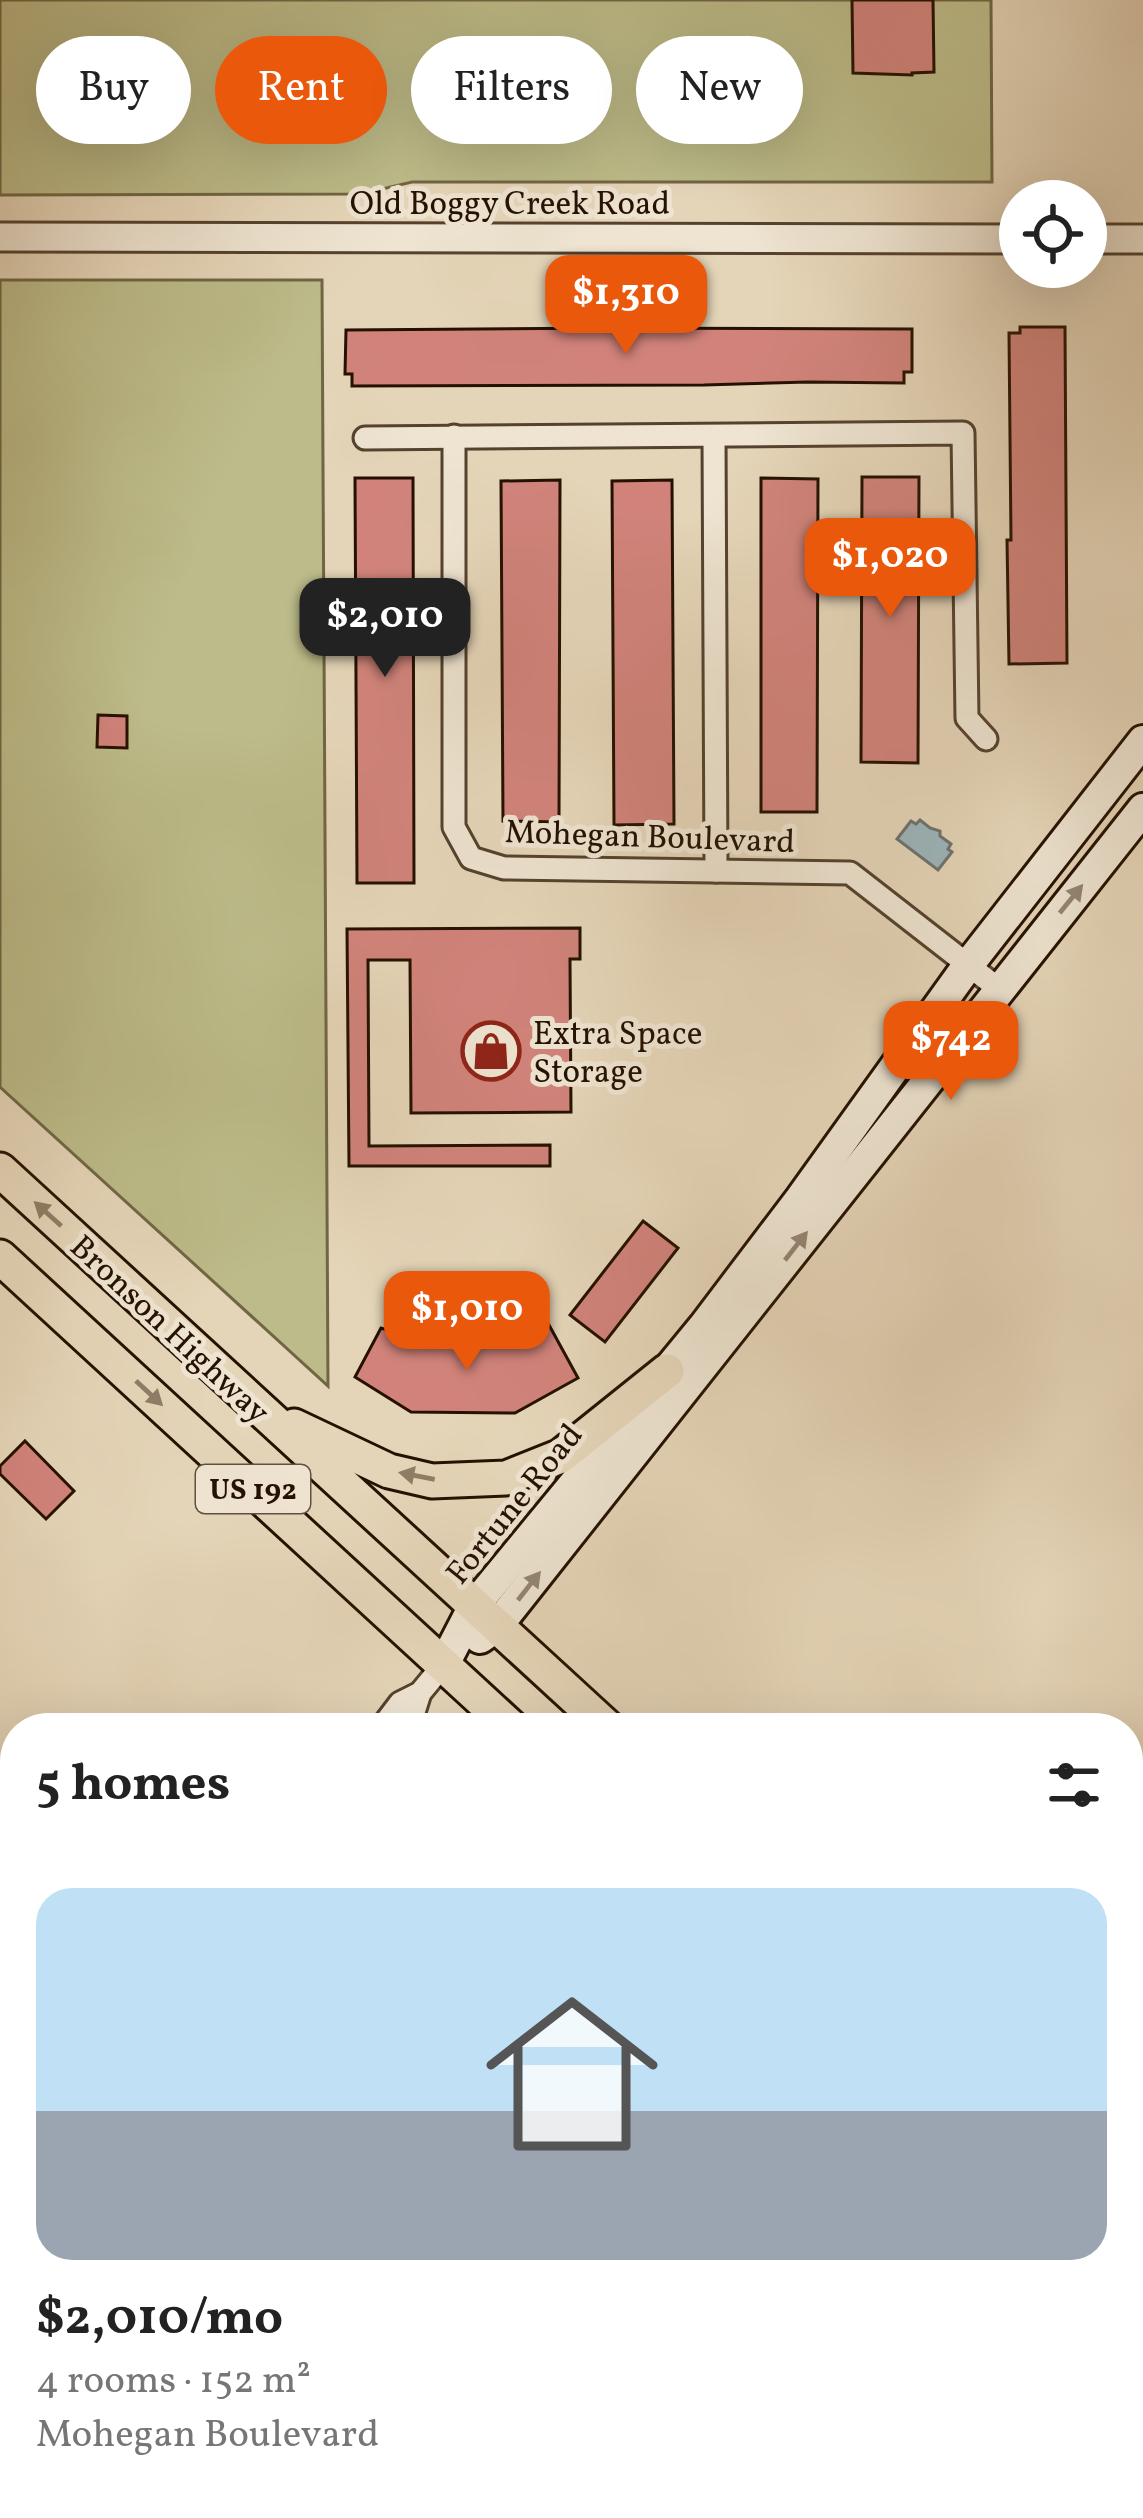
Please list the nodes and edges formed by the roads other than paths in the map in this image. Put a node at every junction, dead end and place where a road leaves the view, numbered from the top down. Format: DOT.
graph roads {
  1 [pos="0,237"];
  2 [pos="999,239"];
  3 [pos="1107,239"];
  4 [pos="1143,239"];
  5 [pos="454,436"];
  6 [pos="714,436"];
  7 [pos="365,438"];
  8 [pos="986,739"];
  9 [pos="1143,742"];
  10 [pos="1143,809"];
  11 [pos="716,871"];
  12 [pos="969,964"];
  13 [pos="999,989"];
  14 [pos="0,1170"];
  15 [pos="0,1256"];
  16 [pos="667,1371"];
  17 [pos="257,1407"];
  18 [pos="486,1616"];
  19 [pos="443,1664"];
  20 [pos="420,1693"];
  21 [pos="392,1713"];
  22 [pos="413,1713"];
  23 [pos="496,1713"];
  24 [pos="592,1713"];
  1 -- 2 [label="street, Old Boggy Creek Road"];
  3 -- 4 [label="street"];
  5 -- 6 [label="street"];
  5 -- 7 [label="street"];
  5 -- 11 [label="street, Mohegan Boulevard"];
  6 -- 8 [label="street"];
  6 -- 11 [label="street"];
  9 -- 12 [label="main road, Fortune Road"];
  13 -- 10 [label="main road, Fortune Road, one-way"];
  11 -- 12 [label="street, Mohegan Boulevard"];
  12 -- 13 [label="street, Mohegan Boulevard"];
  12 -- 16 [label="main road, Fortune Road"];
  18 -- 13 [label="main road, Fortune Road, one-way"];
  17 -- 14 [label="highway, Bronson Highway / US 192, one-way"];
  15 -- 19 [label="highway, Bronson Highway / US 192, one-way"];
  16 -- 17 [label="highway, one-way"];
  16 -- 18 [label="main road, Fortune Road"];
  17 -- 18 [label="highway, Bronson Highway / US 192"];
  18 -- 19 [label="main road, Fortune Road"];
  18 -- 24 [label="highway, Bronson Highway / US 192"];
  19 -- 20 [label="street"];
  19 -- 23 [label="highway, Bronson Highway / US 192"];
  20 -- 21 [label="street"];
  20 -- 22 [label="street"];
}
